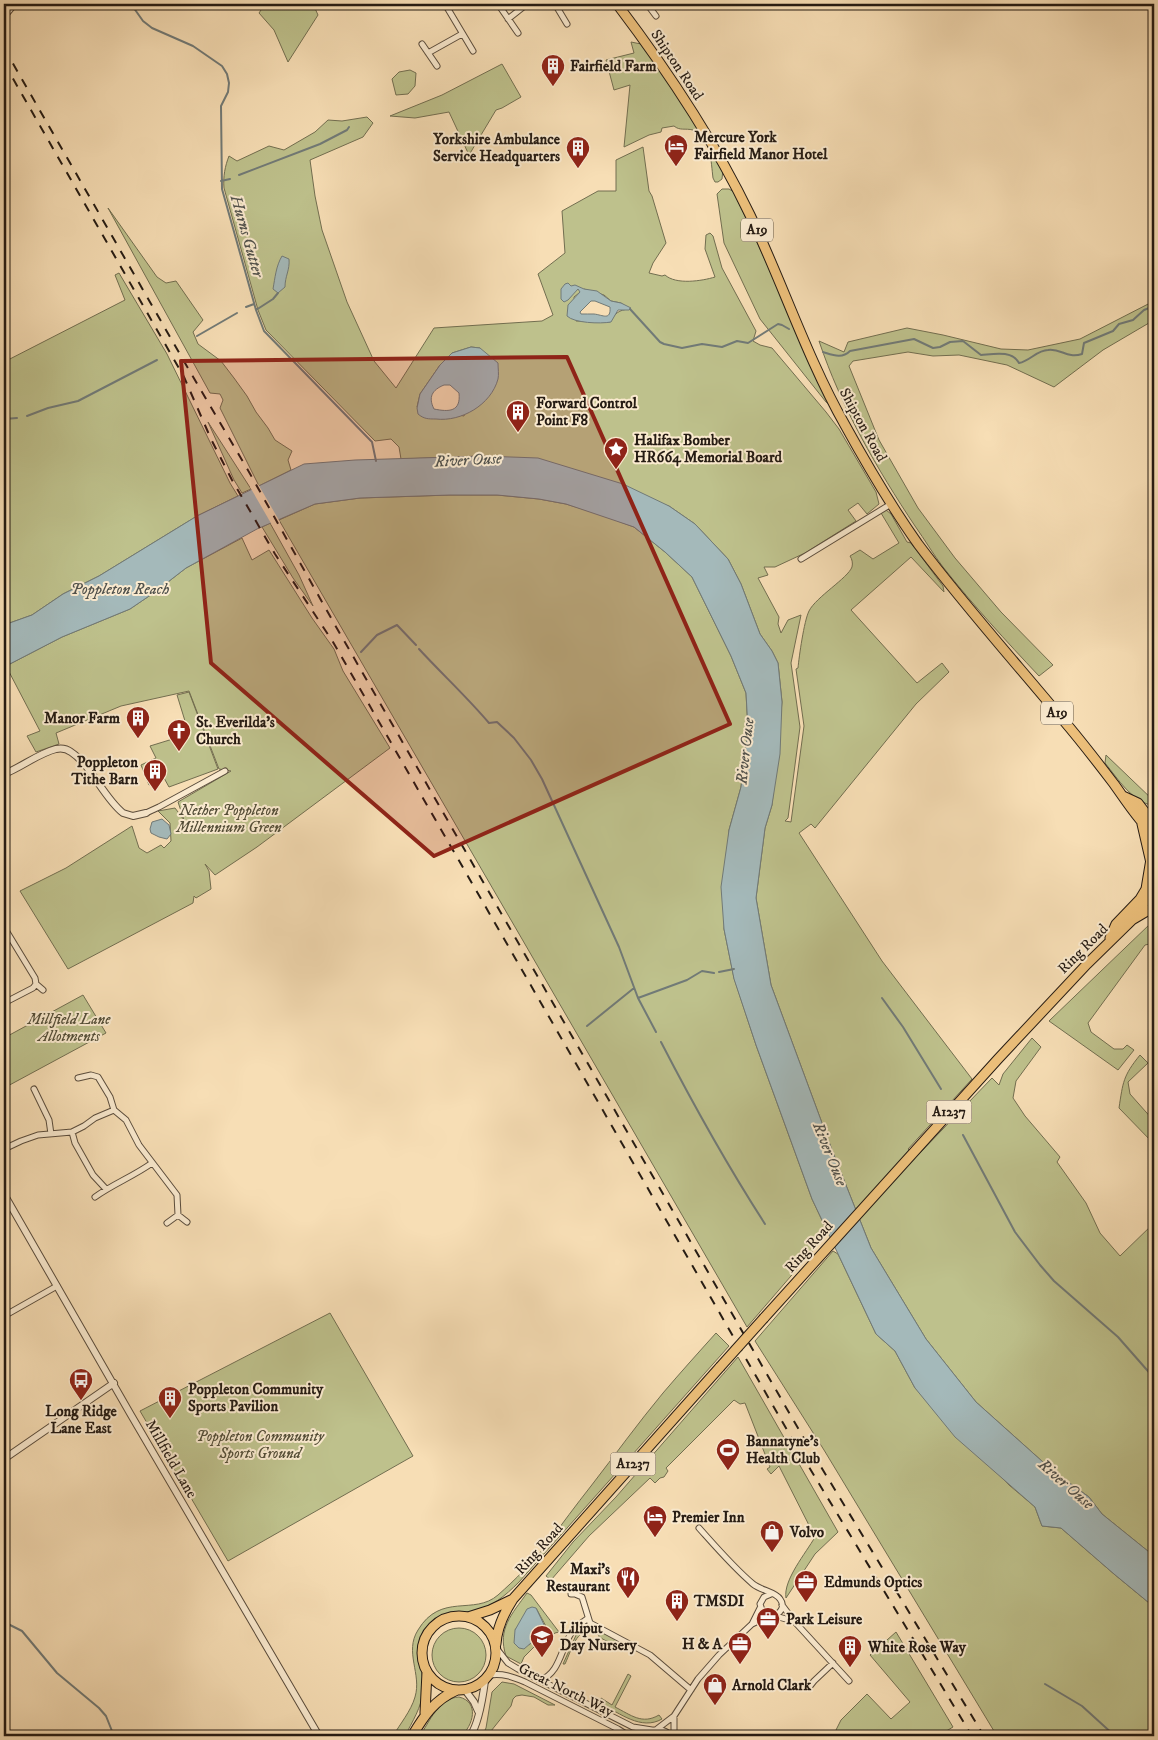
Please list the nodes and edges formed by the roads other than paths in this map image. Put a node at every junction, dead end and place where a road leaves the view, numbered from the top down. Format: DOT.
graph roads {
  1 [pos="15,4"];
  2 [pos="444,4"];
  3 [pos="498,4"];
  4 [pos="527,4"];
  5 [pos="555,4"];
  6 [pos="617,4"];
  7 [pos="648,4"];
  8 [pos="656,16"];
  9 [pos="4,17"];
  10 [pos="508,19"];
  11 [pos="567,24"];
  12 [pos="462,34"];
  13 [pos="518,34"];
  14 [pos="422,44"];
  15 [pos="473,52"];
  16 [pos="428,53"];
  17 [pos="437,66"];
  18 [pos="891,504"];
  19 [pos="801,559"];
  20 [pos="225,771"];
  21 [pos="4,774"];
  22 [pos="1123,796"];
  23 [pos="146,812"];
  24 [pos="1142,824"];
  25 [pos="1154,824"];
  26 [pos="1154,835"];
  27 [pos="1152,864"];
  28 [pos="1154,887"];
  29 [pos="1154,908"];
  30 [pos="1132,920"];
  31 [pos="4,930"];
  32 [pos="1108,942"];
  33 [pos="36,984"];
  34 [pos="43,990"];
  35 [pos="4,1003"];
  36 [pos="78,1078"];
  37 [pos="34,1089"];
  38 [pos="114,1110"];
  39 [pos="72,1132"];
  40 [pos="51,1134"];
  41 [pos="4,1149"];
  42 [pos="152,1162"];
  43 [pos="106,1189"];
  44 [pos="4,1194"];
  45 [pos="95,1197"];
  46 [pos="178,1215"];
  47 [pos="186,1222"];
  48 [pos="167,1223"];
  49 [pos="57,1286"];
  50 [pos="4,1316"];
  51 [pos="114,1383"];
  52 [pos="4,1459"];
  53 [pos="699,1528"];
  54 [pos="755,1586"];
  55 [pos="571,1594"];
  56 [pos="771,1594"];
  57 [pos="513,1598"];
  58 [pos="760,1601"];
  59 [pos="782,1605"];
  60 [pos="760,1608"];
  61 [pos="772,1616"];
  62 [pos="468,1617"];
  63 [pos="587,1619"];
  64 [pos="794,1621"];
  65 [pos="752,1624"];
  66 [pos="496,1647"];
  67 [pos="833,1663"];
  68 [pos="427,1672"];
  69 [pos="487,1678"];
  70 [pos="539,1680"];
  71 [pos="849,1681"];
  72 [pos="810,1686"];
  73 [pos="461,1690"];
  74 [pos="691,1690"];
  75 [pos="478,1711"];
  76 [pos="425,1713"];
  77 [pos="674,1716"];
  78 [pos="654,1730"];
  79 [pos="319,1736"];
  80 [pos="412,1736"];
  81 [pos="470,1736"];
  82 [pos="629,1736"];
  83 [pos="644,1736"];
  84 [pos="673,1736"];
  1 -- 9 [label="street"];
  2 -- 12 [label="street"];
  3 -- 10 [label="street"];
  4 -- 10 [label="street"];
  5 -- 11 [label="street"];
  6 -- 18 [label="highway, Shipton Road / A19"];
  7 -- 8 [label="street"];
  10 -- 13 [label="street"];
  12 -- 15 [label="street"];
  12 -- 16 [label="street"];
  14 -- 16 [label="street"];
  16 -- 17 [label="street"];
  18 -- 19 [label="street"];
  18 -- 22 [label="highway, Shipton Road / A19"];
  20 -- 23 [label="street"];
  21 -- 23 [label="street"];
  22 -- 24 [label="highway, Shipton Road / A19"];
  22 -- 25 [label="highway"];
  24 -- 26 [label="highway, Shipton Road / A19"];
  24 -- 27 [label="highway, Shipton Road / A19"];
  27 -- 28 [label="highway, Shipton Road"];
  27 -- 32 [label="highway"];
  28 -- 30 [label="highway, Ring Road / A1237"];
  29 -- 30 [label="highway, Ring Road / A1237"];
  30 -- 32 [label="highway, Ring Road / A1237"];
  31 -- 33 [label="street"];
  32 -- 57 [label="highway, Ring Road / A1237, bridge"];
  33 -- 34 [label="street"];
  33 -- 35 [label="street"];
  36 -- 38 [label="street"];
  37 -- 40 [label="street"];
  38 -- 39 [label="street"];
  38 -- 42 [label="street"];
  39 -- 40 [label="street"];
  39 -- 43 [label="street"];
  40 -- 41 [label="street"];
  42 -- 43 [label="street"];
  42 -- 46 [label="street"];
  43 -- 45 [label="street"];
  44 -- 49 [label="street, Millfield Lane"];
  46 -- 47 [label="street"];
  46 -- 48 [label="street"];
  49 -- 50 [label="street"];
  49 -- 51 [label="street, Millfield Lane"];
  51 -- 52 [label="street"];
  51 -- 79 [label="street, Millfield Lane"];
  53 -- 54 [label="street"];
  54 -- 56 [label="street"];
  54 -- 58 [label="street"];
  55 -- 63 [label="street"];
  56 -- 58 [label="street"];
  56 -- 59 [label="street"];
  57 -- 62 [label="highway, Ring Road / A1237"];
  57 -- 66 [label="highway, Ring Road / A1237"];
  58 -- 60 [label="street"];
  59 -- 61 [label="street"];
  59 -- 64 [label="street"];
  60 -- 61 [label="street"];
  60 -- 65 [label="street"];
  61 -- 64 [label="street"];
  61 -- 65 [label="street"];
  62 -- 66 [label="highway"];
  62 -- 68 [label="highway, A1237"];
  63 -- 70 [label="street"];
  63 -- 74 [label="street"];
  64 -- 67 [label="street"];
  65 -- 74 [label="street"];
  66 -- 69 [label="highway, A1237"];
  66 -- 70 [label="street, Great North Way"];
  67 -- 71 [label="street"];
  67 -- 72 [label="street"];
  68 -- 73 [label="highway"];
  68 -- 76 [label="highway, A1237"];
  69 -- 73 [label="highway, A1237"];
  69 -- 75 [label="street"];
  69 -- 82 [label="street, Great North Way"];
  70 -- 78 [label="street, Great North Way"];
  73 -- 75 [label="street"];
  73 -- 76 [label="highway, A1237"];
  74 -- 77 [label="street"];
  75 -- 81 [label="street"];
  76 -- 80 [label="highway, A1237"];
  77 -- 78 [label="street"];
  77 -- 84 [label="street"];
  78 -- 83 [label="street"];
  78 -- 84 [label="street, Great North Way"];
}
